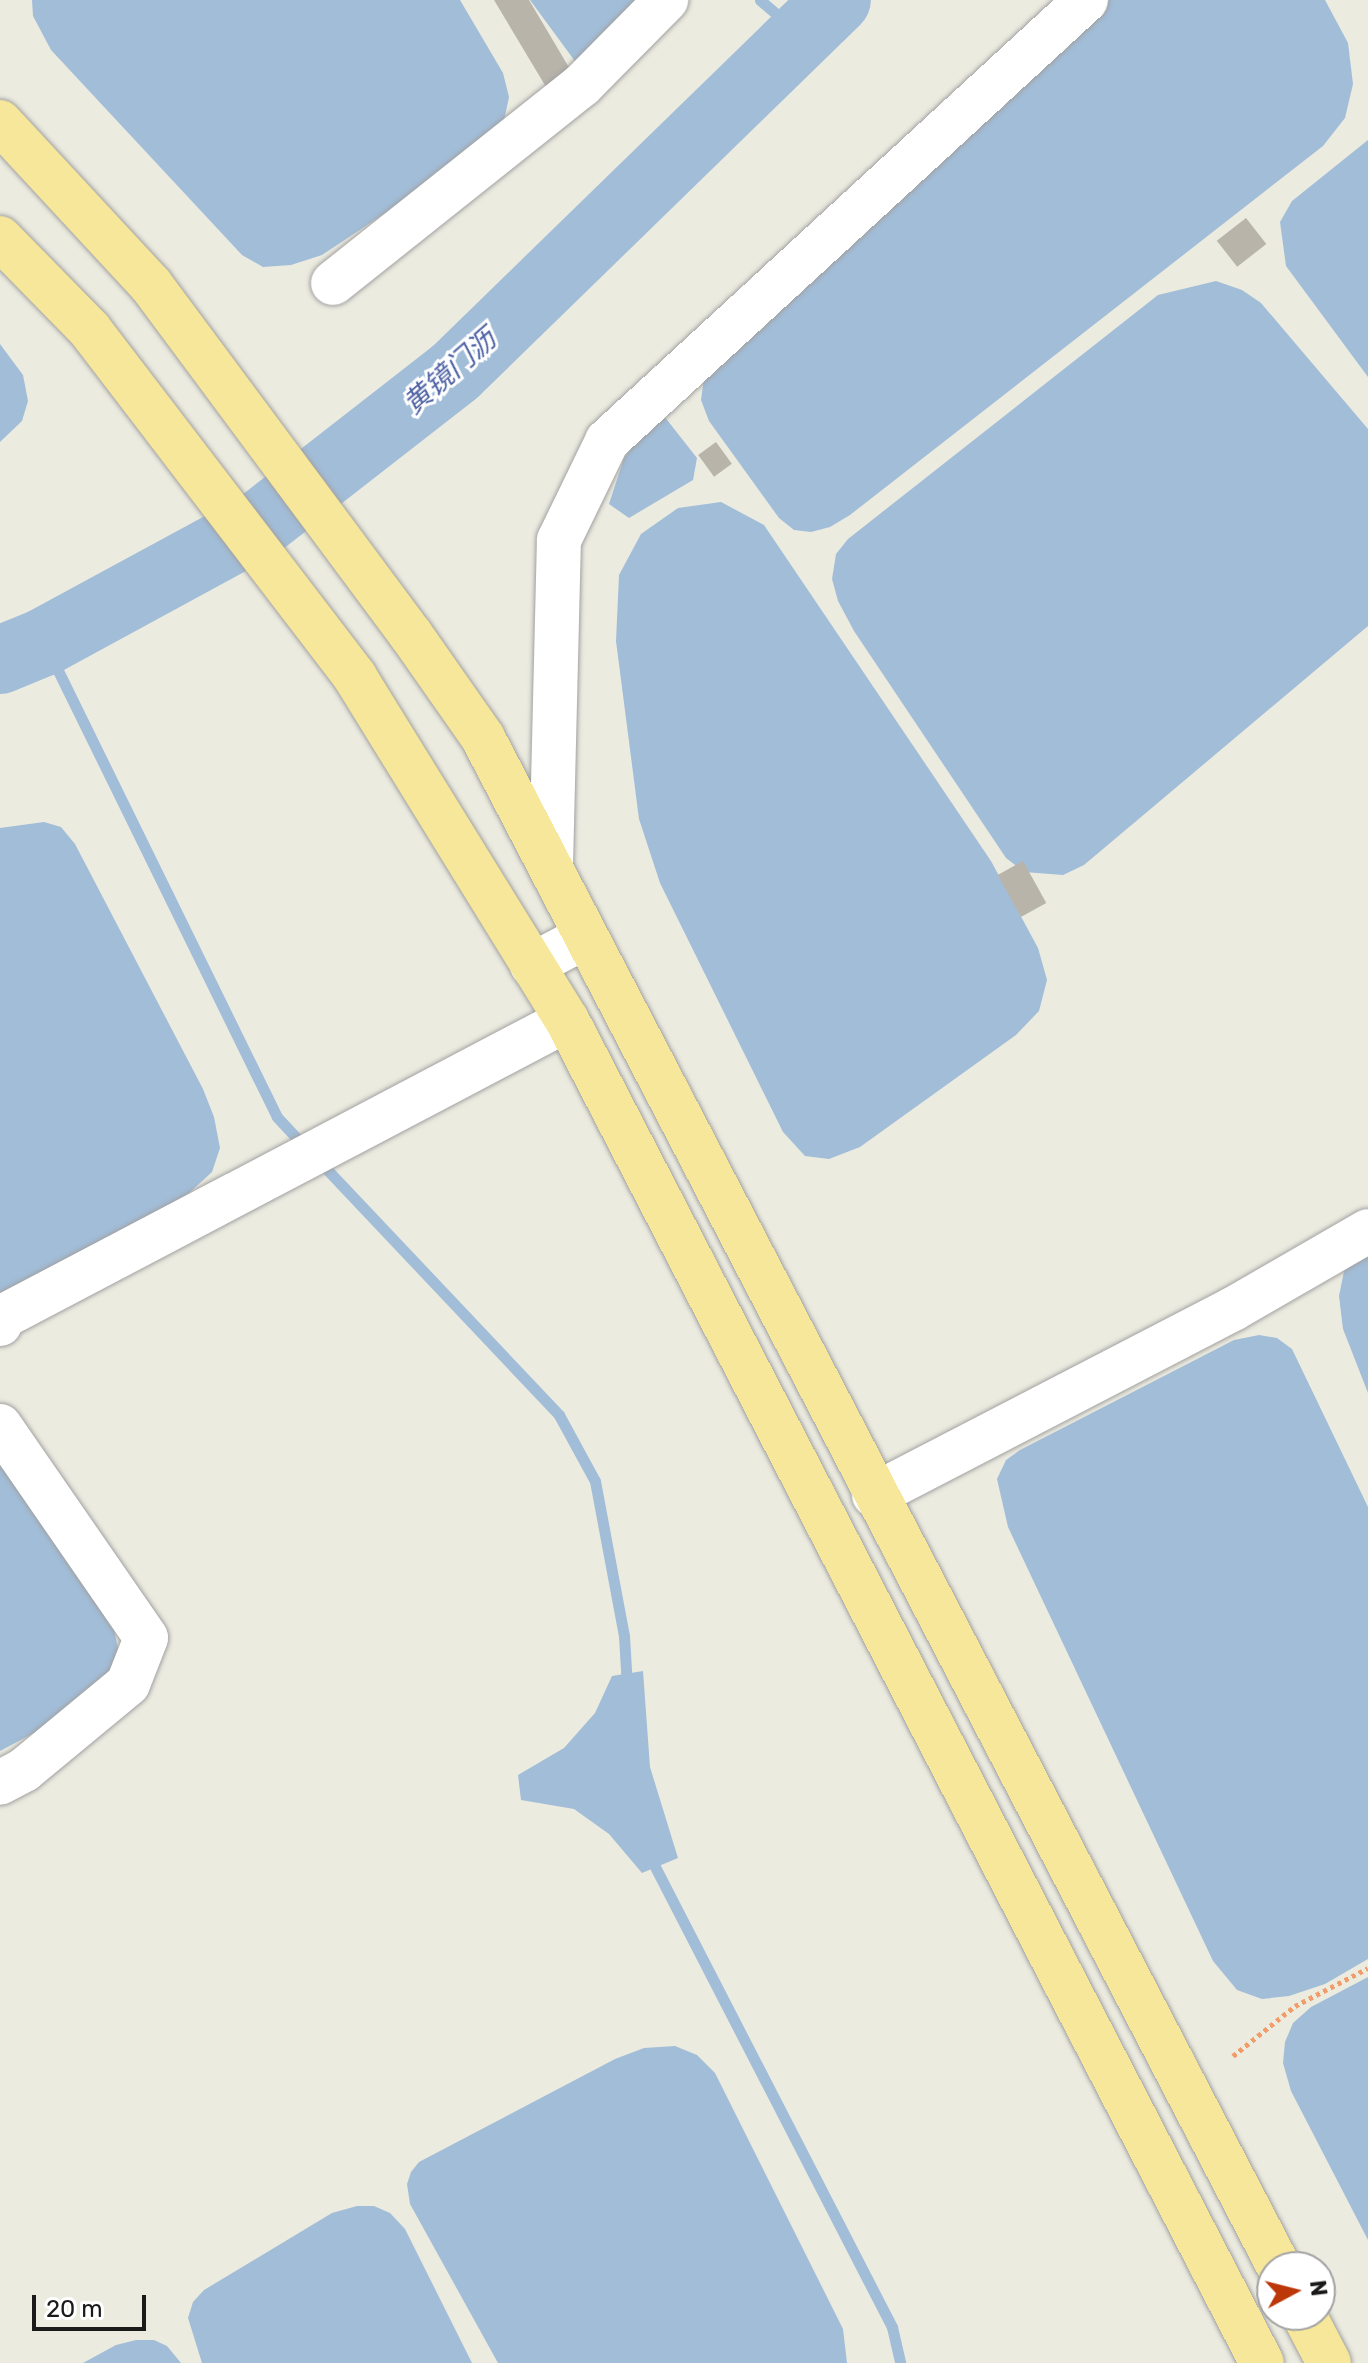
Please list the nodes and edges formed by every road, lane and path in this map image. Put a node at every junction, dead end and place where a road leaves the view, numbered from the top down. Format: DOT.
graph roads {
  1 [pos="666,0"];
  2 [pos="1086,0"];
  3 [pos="0,122"];
  4 [pos="0,238"];
  5 [pos="333,283"];
  6 [pos="551,865"];
  7 [pos="585,937"];
  8 [pos="532,965"];
  9 [pos="567,1020"];
  10 [pos="1368,1231"];
  11 [pos="0,1324"];
  12 [pos="0,1426"];
  13 [pos="874,1495"];
  14 [pos="0,1783"];
  15 [pos="1368,1968"];
  16 [pos="1233,2056"];
  17 [pos="1271,2251"];
  18 [pos="1312,2331"];
  19 [pos="1262,2363"];
  20 [pos="1329,2363"];
  1 -- 5 [label="lane"];
  2 -- 6 [label="lane"];
  3 -- 6 [label="main road"];
  4 -- 8 [label="main road"];
  6 -- 7 [label="main road"];
  7 -- 8 [label="lane"];
  7 -- 13 [label="main road"];
  8 -- 9 [label="main road"];
  9 -- 11 [label="lane"];
  9 -- 19 [label="main road"];
  10 -- 13 [label="lane"];
  12 -- 14 [label="lane"];
  13 -- 17 [label="main road"];
  15 -- 16 [label="path"];
  18 -- 20 [label="main road"];
}
